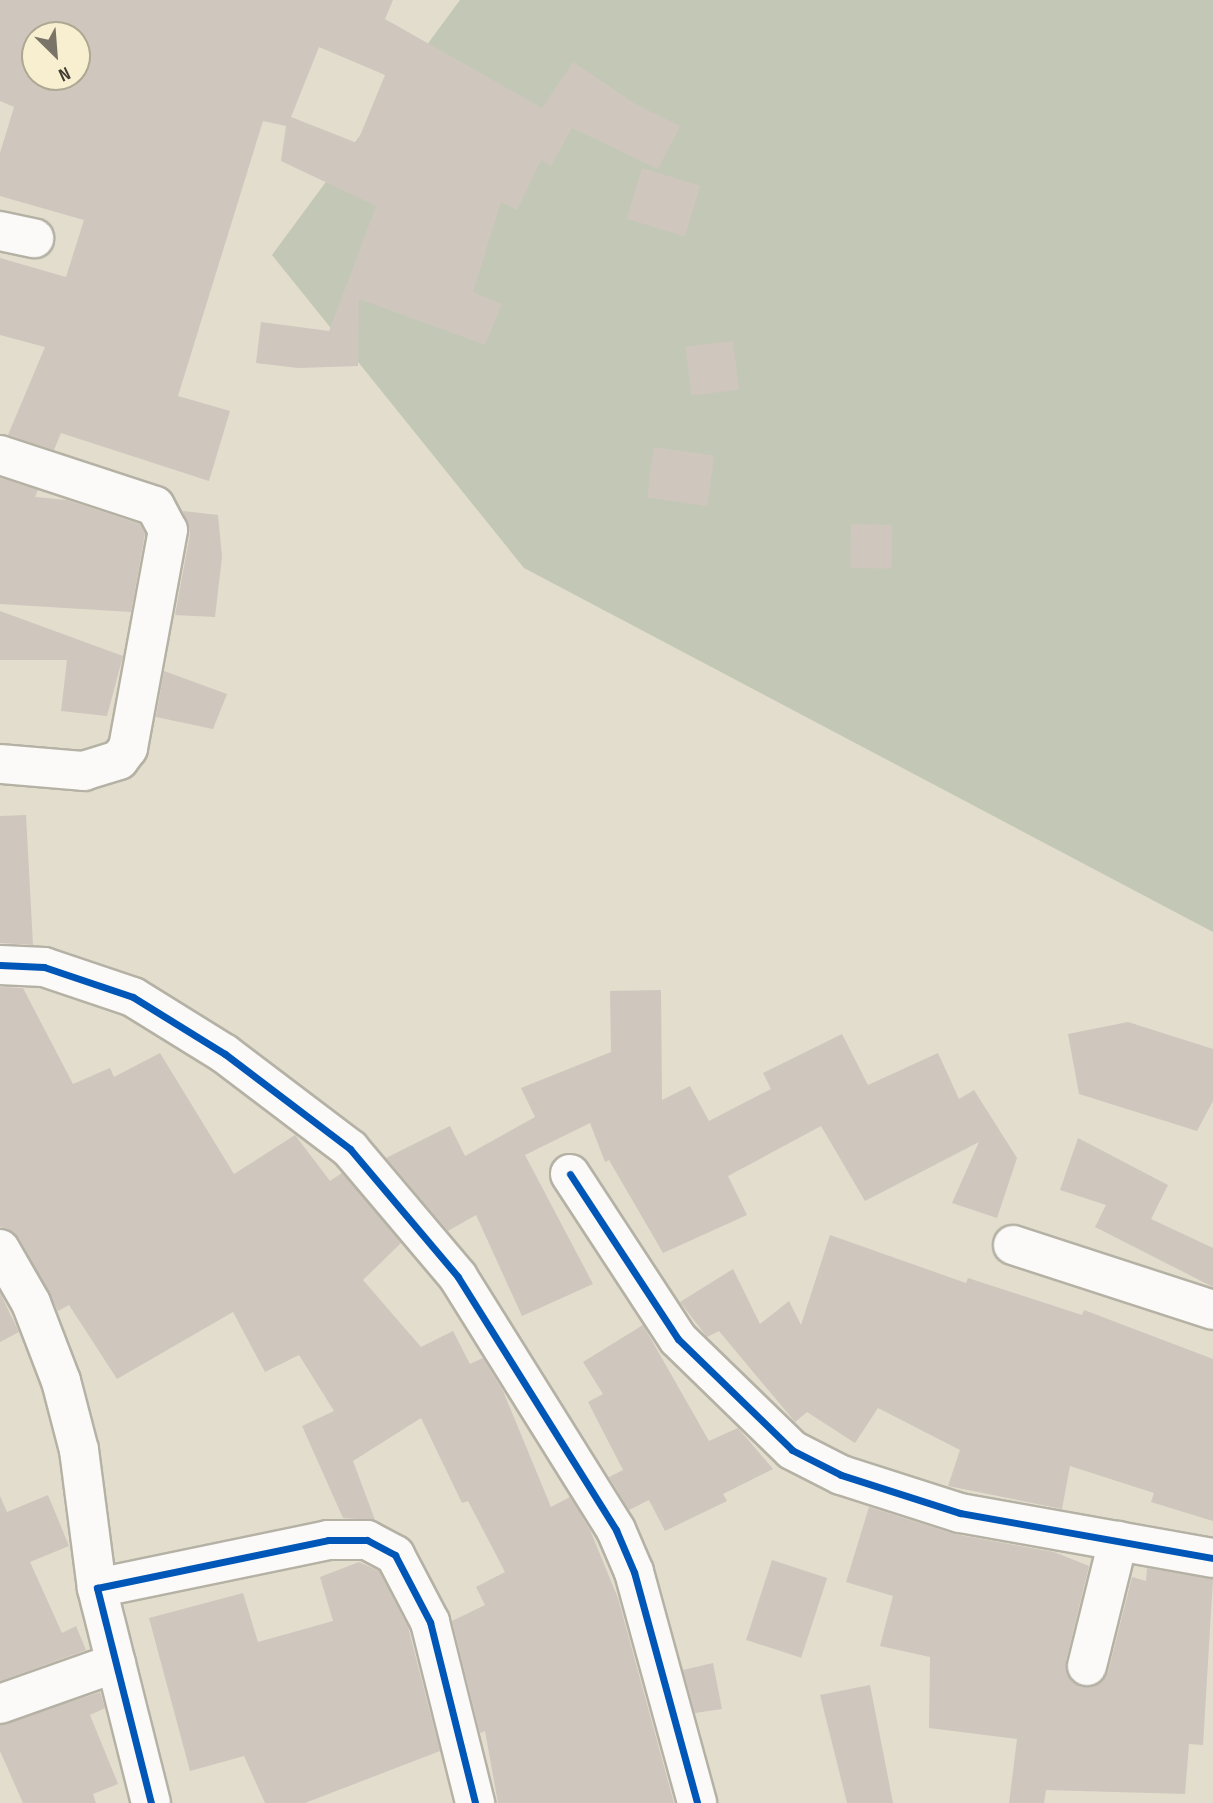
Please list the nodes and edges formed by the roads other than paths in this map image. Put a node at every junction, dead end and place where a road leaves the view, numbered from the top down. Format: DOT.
graph roads {
  1 [pos="0,455"];
  2 [pos="0,764"];
  3 [pos="0,965"];
  4 [pos="570,1174"];
  5 [pos="1013,1245"];
  6 [pos="0,1249"];
  7 [pos="1213,1310"];
  8 [pos="1118,1541"];
  9 [pos="1213,1558"];
  10 [pos="97,1588"];
  11 [pos="116,1663"];
  12 [pos="1087,1666"];
  13 [pos="0,1704"];
  14 [pos="151,1803"];
  15 [pos="475,1803"];
  16 [pos="697,1803"];
  1 -- 2 [label="street"];
  3 -- 16 [label="street"];
  4 -- 8 [label="street"];
  5 -- 7 [label="street"];
  6 -- 10 [label="street"];
  8 -- 9 [label="street"];
  8 -- 12 [label="street"];
  10 -- 11 [label="street"];
  10 -- 15 [label="street"];
  11 -- 13 [label="street"];
  11 -- 14 [label="street"];
}
